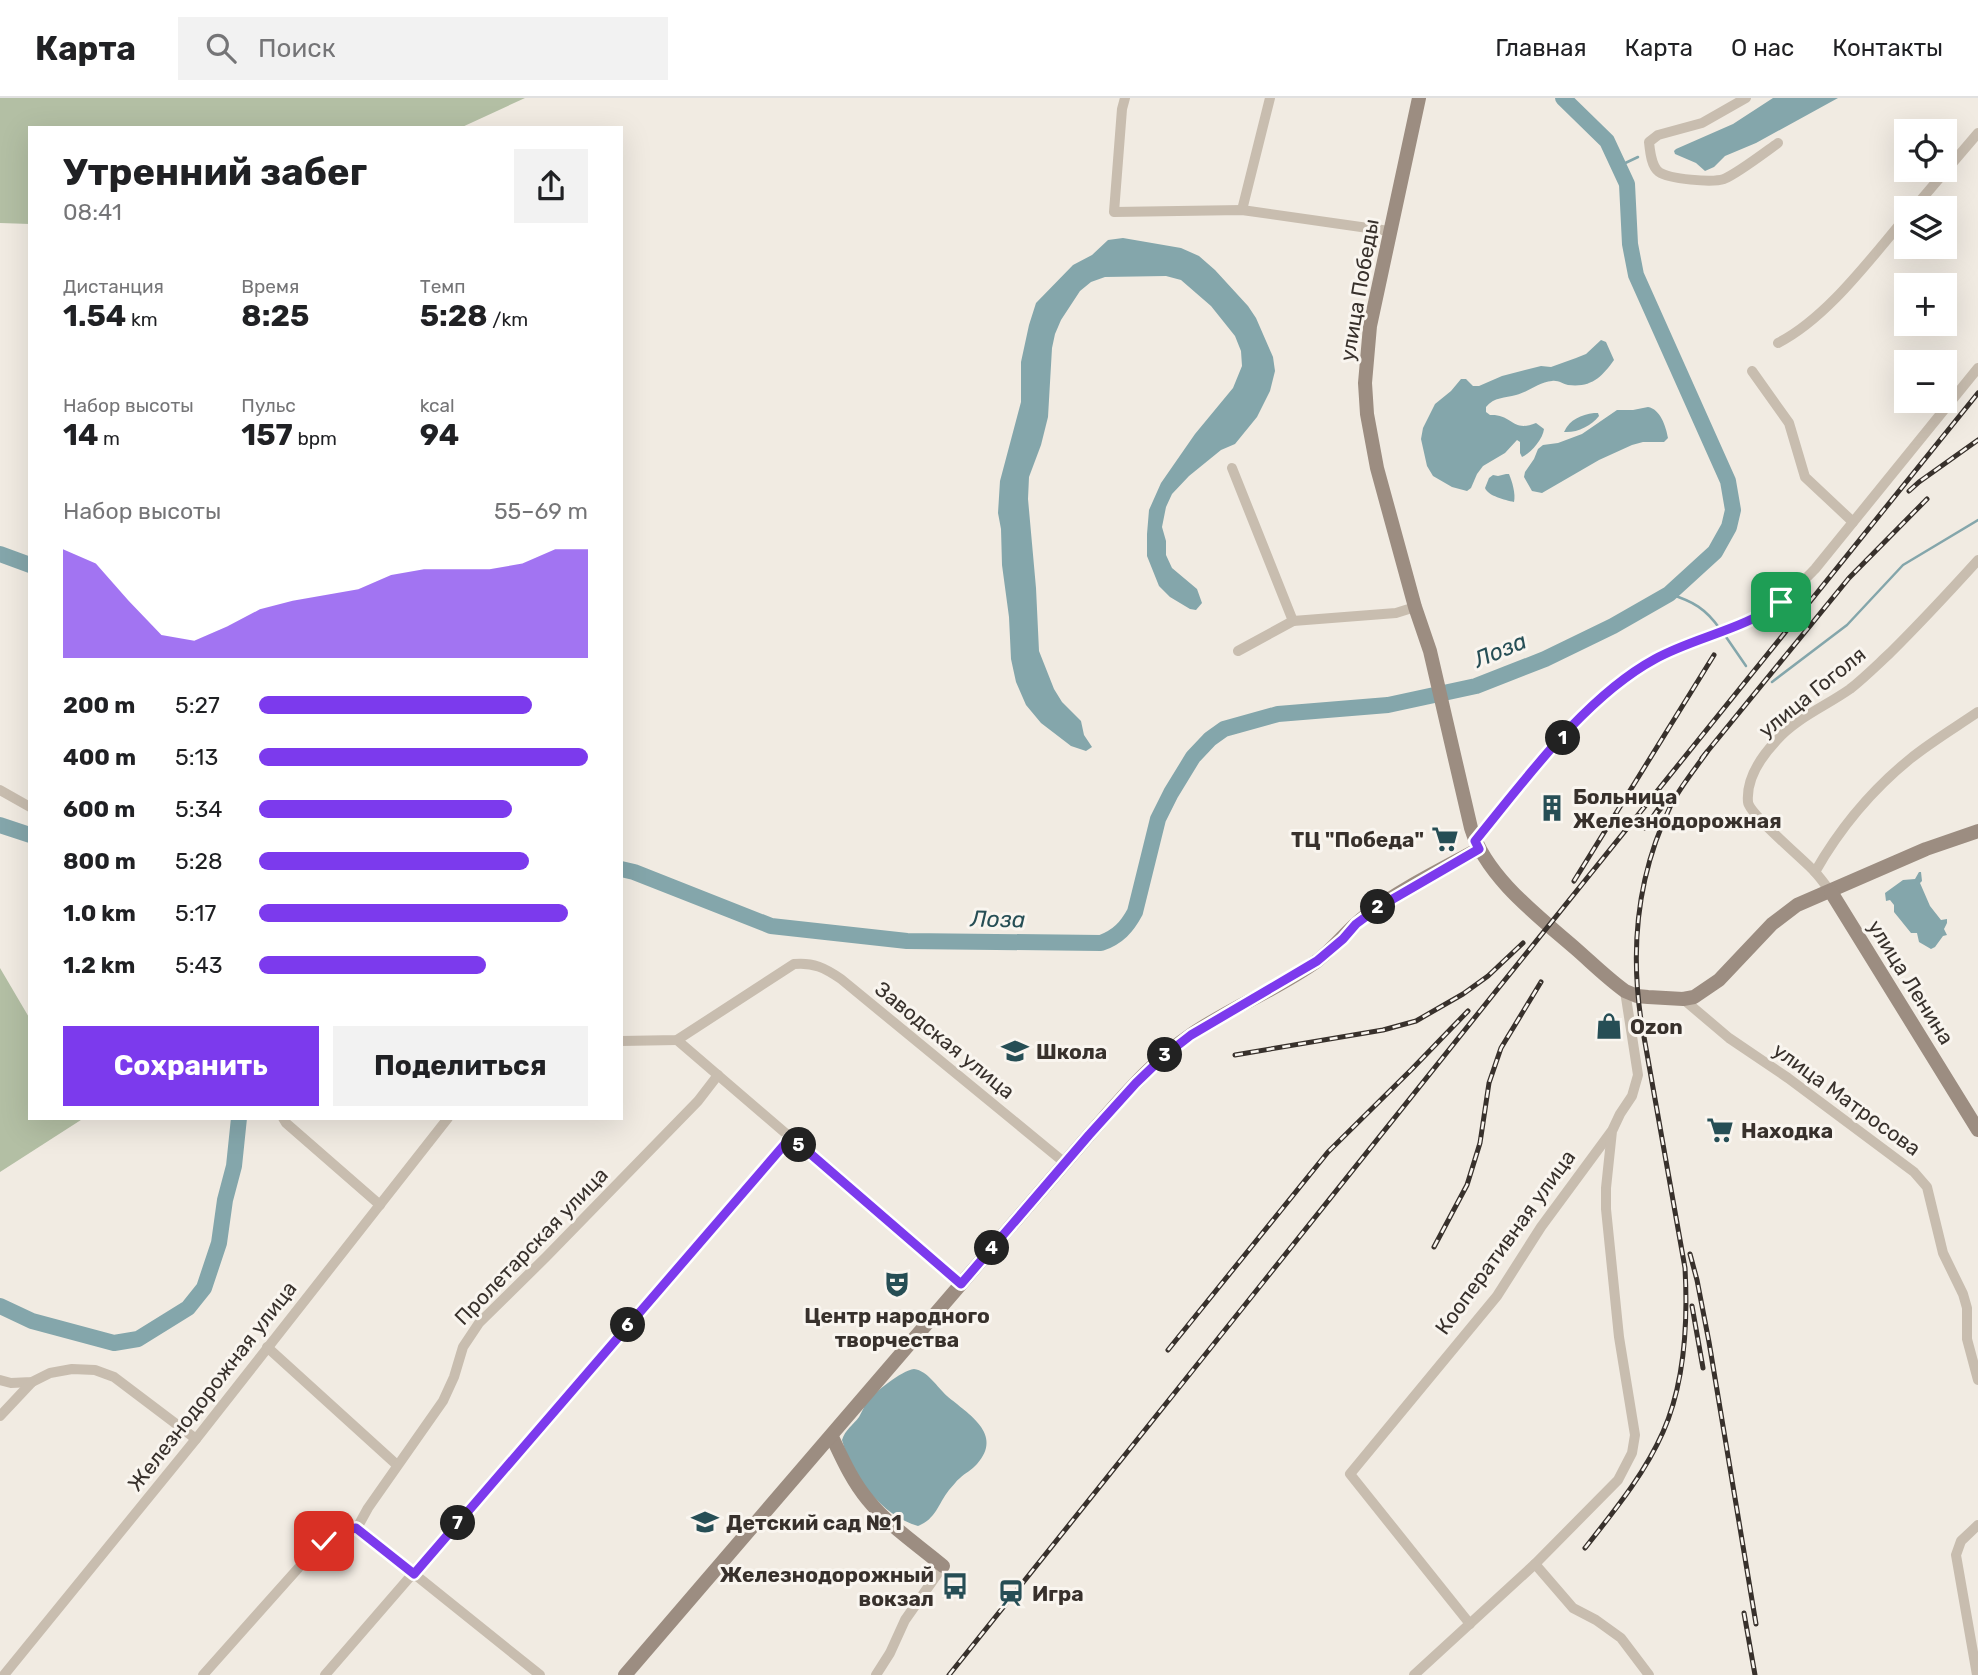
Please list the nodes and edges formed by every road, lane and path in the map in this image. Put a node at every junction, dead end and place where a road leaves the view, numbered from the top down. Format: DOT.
graph roads {
  1 [pos="1125,98"];
  2 [pos="1269,98"];
  3 [pos="1419,98"];
  4 [pos="1746,98"];
  5 [pos="1978,133"];
  6 [pos="1778,143"];
  7 [pos="1924,196"];
  8 [pos="1242,210"];
  9 [pos="1389,231"];
  10 [pos="1894,231"];
  11 [pos="1778,343"];
  12 [pos="1978,368"];
  13 [pos="1752,371"];
  14 [pos="1232,468"];
  15 [pos="1853,522"];
  16 [pos="1978,560"];
  17 [pos="1415,607"];
  18 [pos="1293,621"];
  19 [pos="1238,651"];
  20 [pos="1978,712"];
  21 [pos="0,790"];
  22 [pos="28,806"];
  23 [pos="1978,831"];
  24 [pos="1477,845"];
  25 [pos="1815,872"];
  26 [pos="1830,891"];
  27 [pos="1625,991"];
  28 [pos="1683,999"];
  29 [pos="677,1040"];
  30 [pos="623,1041"];
  31 [pos="718,1075"];
  32 [pos="284,1120"];
  33 [pos="446,1120"];
  34 [pos="1978,1130"];
  35 [pos="1612,1131"];
  36 [pos="791,1137"];
  37 [pos="1065,1163"];
  38 [pos="380,1205"];
  39 [pos="961,1284"];
  40 [pos="1978,1317"];
  41 [pos="1968,1323"];
  42 [pos="267,1347"];
  43 [pos="0,1380"];
  44 [pos="1978,1380"];
  45 [pos="32,1382"];
  46 [pos="0,1416"];
  47 [pos="832,1437"];
  48 [pos="196,1439"];
  49 [pos="397,1465"];
  50 [pos="1978,1525"];
  51 [pos="356,1528"];
  52 [pos="1535,1564"];
  53 [pos="943,1566"];
  54 [pos="414,1574"];
  55 [pos="1470,1624"];
  56 [pos="4,1675"];
  57 [pos="203,1675"];
  58 [pos="325,1675"];
  59 [pos="540,1675"];
  60 [pos="625,1675"];
  61 [pos="876,1675"];
  62 [pos="1413,1675"];
  63 [pos="1649,1675"];
  64 [pos="1977,1675"];
  1 -- 8 [label="street"];
  2 -- 8 [label="street"];
  3 -- 9 [label="street, улица Победы"];
  4 -- 6 [label="street"];
  5 -- 7 [label="street"];
  8 -- 9 [label="street"];
  9 -- 17 [label="street, улица Победы"];
  10 -- 11 [label="street"];
  12 -- 15 [label="street"];
  13 -- 15 [label="street"];
  14 -- 18 [label="street"];
  15 -- 24 [label="street"];
  16 -- 25 [label="street, улица Гоголя"];
  17 -- 18 [label="street"];
  17 -- 24 [label="street, улица Победы"];
  18 -- 19 [label="street"];
  20 -- 25 [label="street"];
  21 -- 22 [label="street"];
  23 -- 26 [label="street"];
  24 -- 27 [label="street"];
  24 -- 37 [label="street"];
  25 -- 26 [label="street"];
  26 -- 28 [label="street"];
  26 -- 34 [label="street, улица Ленина"];
  27 -- 28 [label="street"];
  27 -- 35 [label="street, Кооперативная улица"];
  28 -- 41 [label="street, улица Матросова"];
  29 -- 30 [label="street"];
  29 -- 31 [label="street"];
  29 -- 37 [label="street, Заводская улица"];
  31 -- 36 [label="street"];
  31 -- 49 [label="street, Пролетарская улица"];
  32 -- 38 [label="street"];
  33 -- 38 [label="street, Железнодорожная улица"];
  35 -- 52 [label="street"];
  35 -- 55 [label="street, Кооперативная улица"];
  36 -- 39 [label="street"];
  36 -- 54 [label="street"];
  37 -- 39 [label="street"];
  38 -- 42 [label="street, Железнодорожная улица"];
  39 -- 47 [label="street"];
  40 -- 41 [label="street"];
  41 -- 44 [label="street, улица Матросова"];
  42 -- 48 [label="street, Железнодорожная улица"];
  42 -- 49 [label="street"];
  43 -- 45 [label="street"];
  45 -- 46 [label="street"];
  45 -- 48 [label="street"];
  47 -- 53 [label="street"];
  47 -- 60 [label="street"];
  48 -- 56 [label="street, Железнодорожная улица"];
  49 -- 51 [label="street, Пролетарская улица"];
  50 -- 64 [label="street"];
  51 -- 54 [label="street"];
  51 -- 57 [label="street"];
  52 -- 55 [label="street"];
  52 -- 63 [label="street"];
  53 -- 61 [label="street"];
  54 -- 58 [label="street"];
  54 -- 59 [label="street"];
  55 -- 62 [label="street"];
}
